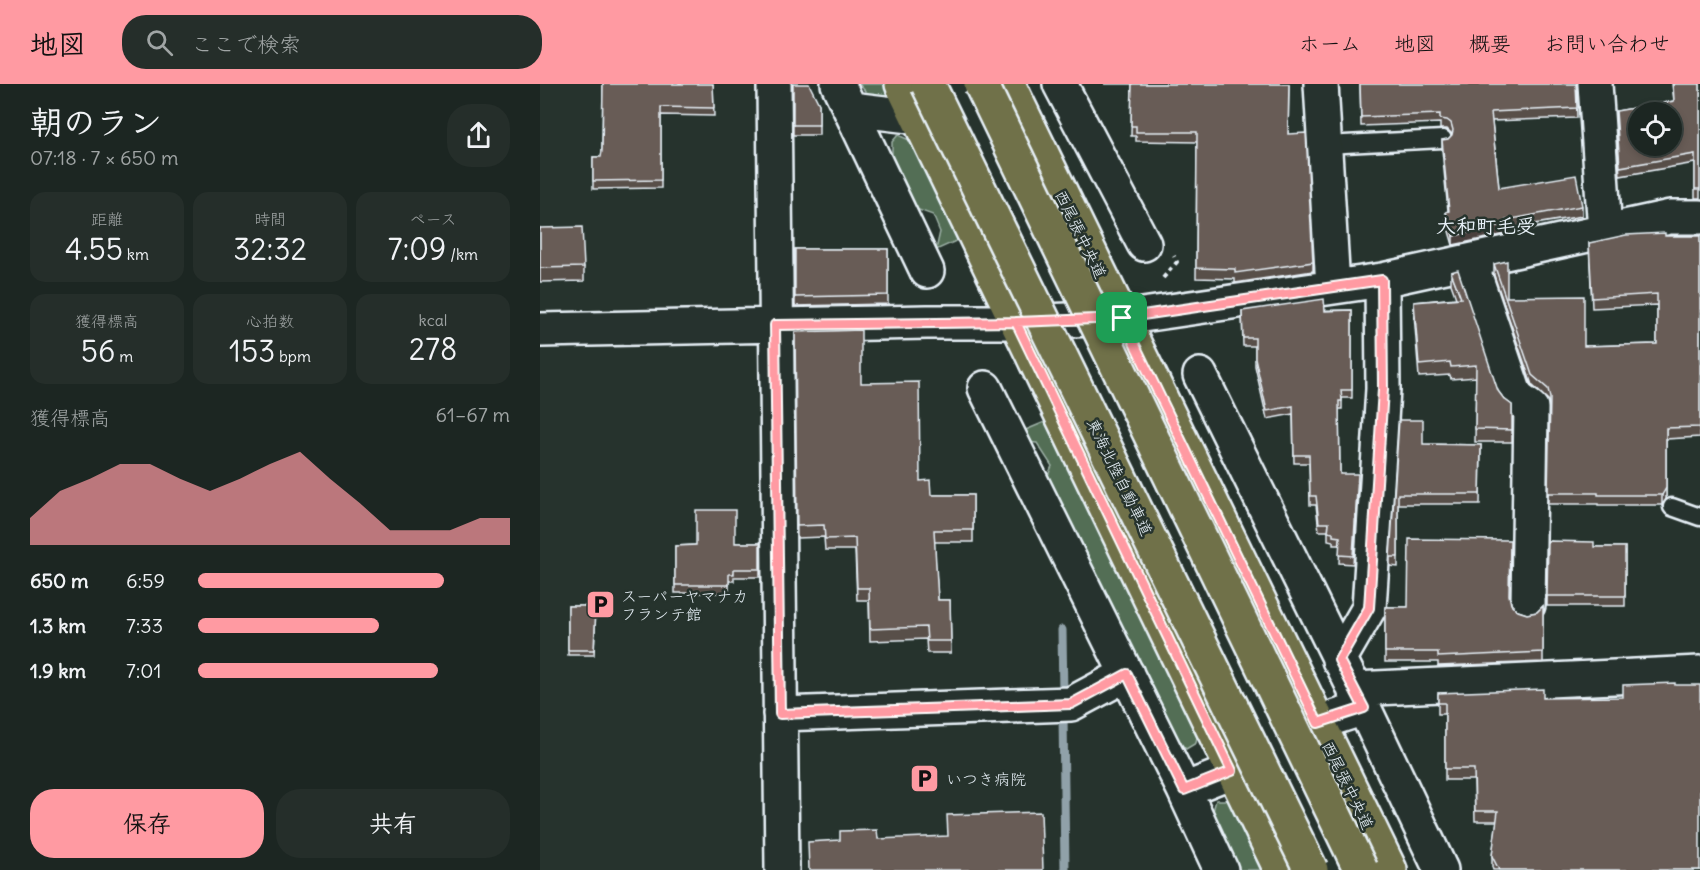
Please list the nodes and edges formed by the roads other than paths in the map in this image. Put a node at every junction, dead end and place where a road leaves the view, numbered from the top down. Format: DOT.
graph roads {
  1 [pos="774,84"];
  2 [pos="902,84"];
  3 [pos="928,84"];
  4 [pos="981,84"];
  5 [pos="1008,84"];
  6 [pos="1060,84"];
  7 [pos="1321,84"];
  8 [pos="1595,84"];
  9 [pos="845,97"];
  10 [pos="918,117"];
  11 [pos="1443,140"];
  12 [pos="1325,145"];
  13 [pos="1700,217"];
  14 [pos="1605,232"];
  15 [pos="1144,244"];
  16 [pos="1470,261"];
  17 [pos="927,271"];
  18 [pos="1382,280"];
  19 [pos="1333,287"];
  20 [pos="1122,318"];
  21 [pos="1016,322"];
  22 [pos="775,325"];
  23 [pos="540,330"];
  24 [pos="1200,375"];
  25 [pos="985,388"];
  26 [pos="1672,507"];
  27 [pos="1700,517"];
  28 [pos="1527,605"];
  29 [pos="1339,660"];
  30 [pos="1700,673"];
  31 [pos="1127,674"];
  32 [pos="1359,699"];
  33 [pos="780,714"];
  34 [pos="1318,723"];
  35 [pos="1232,771"];
  36 [pos="1184,790"];
  37 [pos="782,870"];
  38 [pos="1221,870"];
  39 [pos="1281,870"];
  40 [pos="1311,870"];
  41 [pos="1361,870"];
  42 [pos="1390,870"];
  43 [pos="1441,870"];
  1 -- 22 [label="street"];
  2 -- 10 [label="main road"];
  3 -- 40 [label="main road, 東海北陸自動車道, bridge"];
  4 -- 41 [label="main road, bridge"];
  5 -- 20 [label="main road, 西尾張中央道"];
  6 -- 15 [label="street"];
  7 -- 12 [label="street"];
  8 -- 14 [label="street"];
  9 -- 10 [label="street"];
  9 -- 17 [label="street"];
  10 -- 21 [label="main road"];
  11 -- 12 [label="lane"];
  12 -- 19 [label="street"];
  13 -- 14 [label="street"];
  14 -- 16 [label="street"];
  16 -- 18 [label="street"];
  16 -- 28 [label="street"];
  18 -- 19 [label="street"];
  18 -- 29 [label="street"];
  19 -- 20 [label="street"];
  20 -- 21 [label="street"];
  20 -- 34 [label="main road, 西尾張中央道"];
  21 -- 22 [label="street"];
  21 -- 35 [label="main road"];
  22 -- 23 [label="street"];
  22 -- 33 [label="street"];
  24 -- 29 [label="street"];
  25 -- 31 [label="street"];
  26 -- 27 [label="lane"];
  29 -- 32 [label="street"];
  30 -- 32 [label="street"];
  31 -- 33 [label="street"];
  31 -- 36 [label="street"];
  32 -- 34 [label="street"];
  32 -- 43 [label="street"];
  33 -- 37 [label="street"];
  34 -- 42 [label="main road, 西尾張中央道"];
  35 -- 36 [label="street"];
  35 -- 39 [label="main road"];
  36 -- 38 [label="street"];
}
